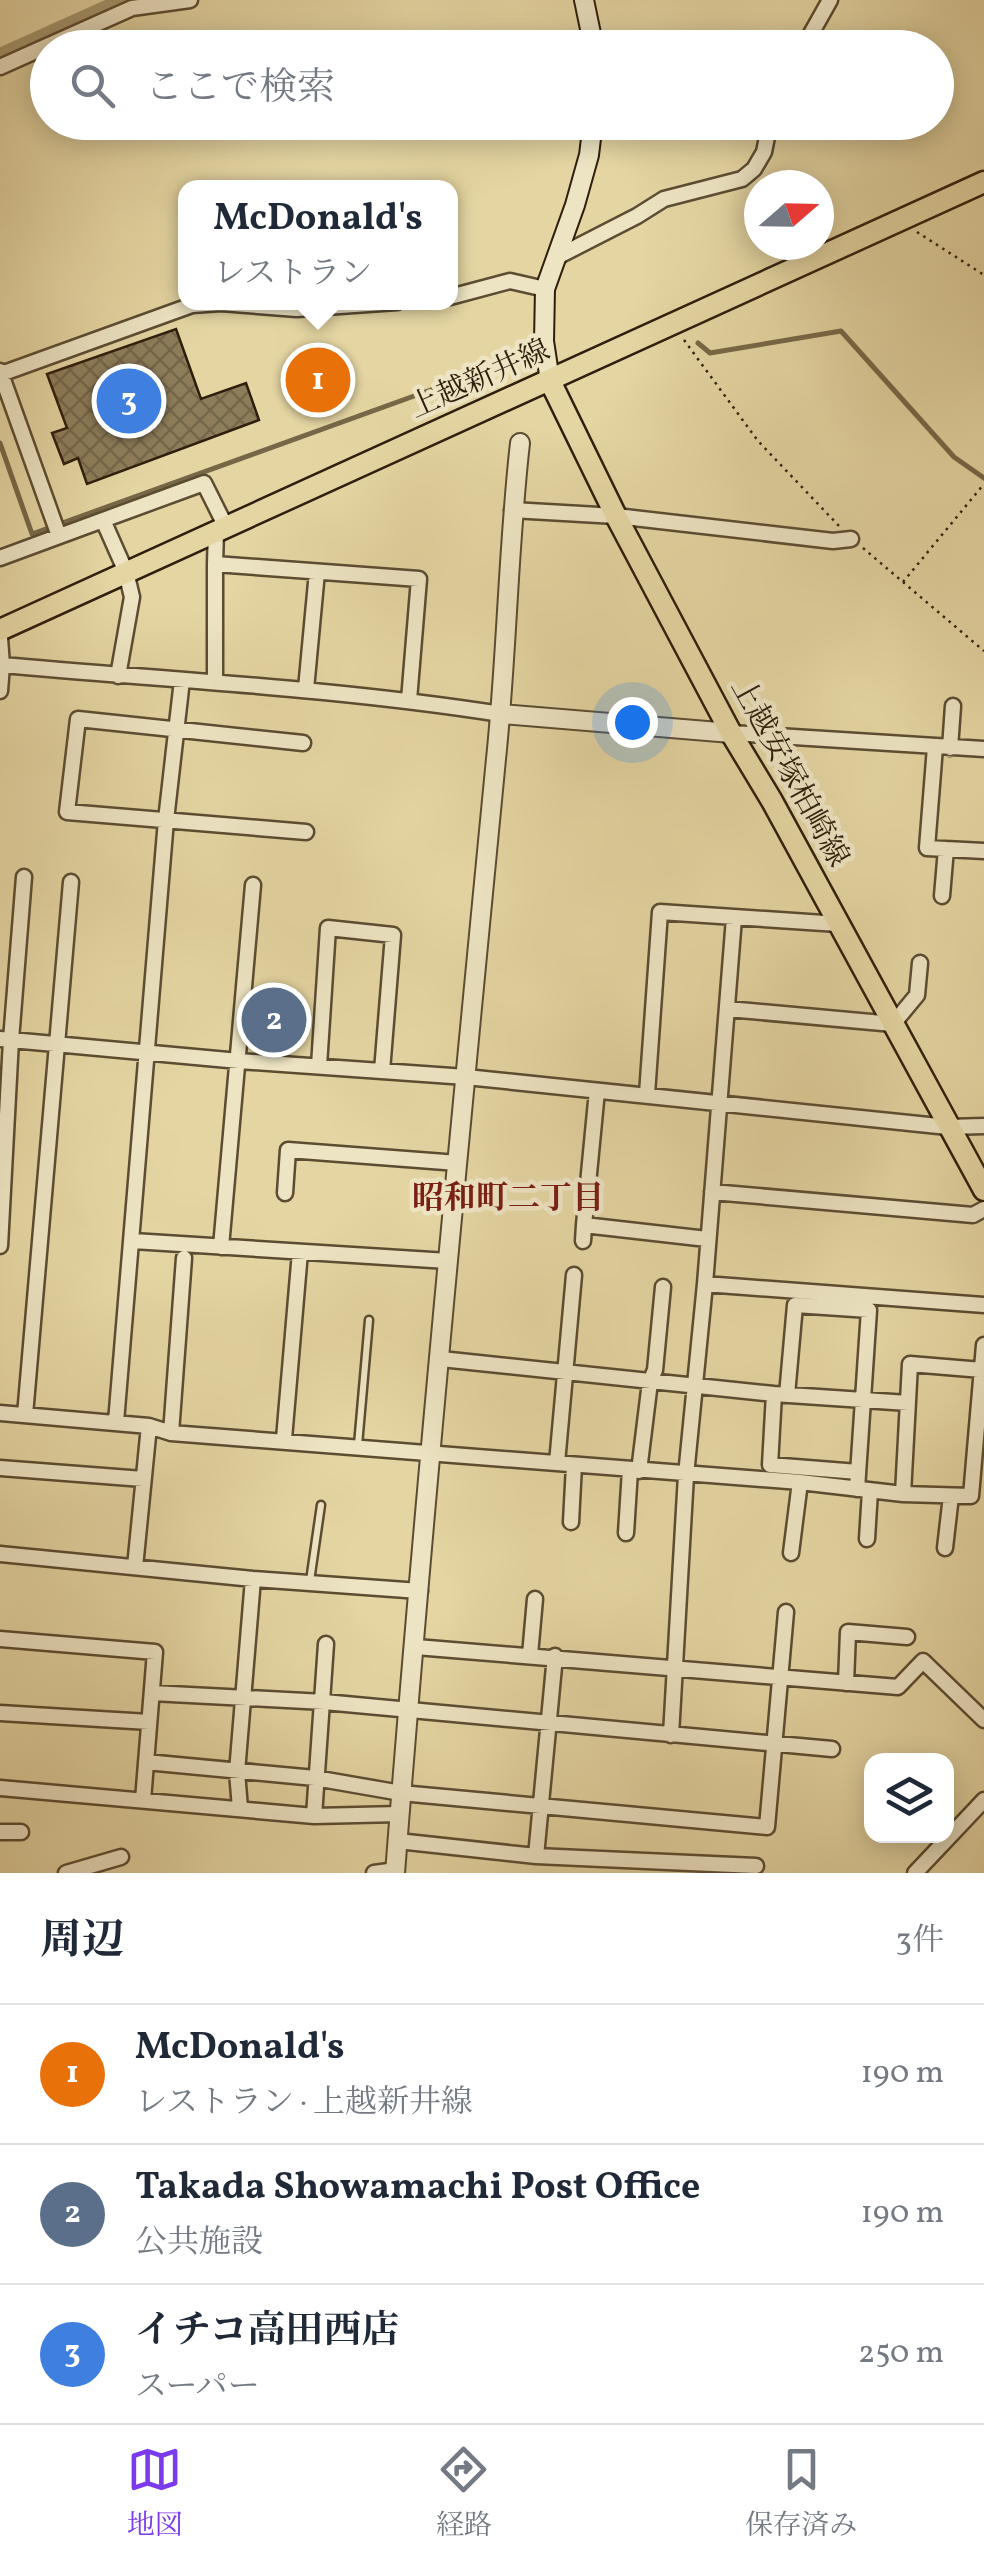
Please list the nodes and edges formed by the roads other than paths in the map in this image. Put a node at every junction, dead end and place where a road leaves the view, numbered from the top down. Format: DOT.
graph roads {
  1 [pos="190,0"];
  2 [pos="584,0"];
  3 [pos="830,0"];
  4 [pos="83,30"];
  5 [pos="590,30"];
  6 [pos="813,30"];
  7 [pos="30,54"];
  8 [pos="0,67"];
  9 [pos="591,140"];
  10 [pos="766,140"];
  11 [pos="984,182"];
  12 [pos="555,258"];
  13 [pos="544,290"];
  14 [pos="458,295"];
  15 [pos="178,310"];
  16 [pos="1,372"];
  17 [pos="550,381"];
  18 [pos="520,443"];
  19 [pos="512,510"];
  20 [pos="616,516"];
  21 [pos="102,520"];
  22 [pos="221,529"];
  23 [pos="59,536"];
  24 [pos="851,538"];
  25 [pos="0,558"];
  26 [pos="215,564"];
  27 [pos="126,572"];
  28 [pos="317,572"];
  29 [pos="0,630"];
  30 [pos="0,638"];
  31 [pos="2,665"];
  32 [pos="118,676"];
  33 [pos="182,680"];
  34 [pos="214,682"];
  35 [pos="306,689"];
  36 [pos="0,691"];
  37 [pos="409,700"];
  38 [pos="953,706"];
  39 [pos="501,714"];
  40 [pos="176,729"];
  41 [pos="731,733"];
  42 [pos="303,744"];
  43 [pos="942,747"];
  44 [pos="984,749"];
  45 [pos="166,820"];
  46 [pos="306,832"];
  47 [pos="946,850"];
  48 [pos="984,852"];
  49 [pos="24,877"];
  50 [pos="70,882"];
  51 [pos="252,885"];
  52 [pos="942,896"];
  53 [pos="734,918"];
  54 [pos="838,924"];
  55 [pos="920,963"];
  56 [pos="728,1009"];
  57 [pos="893,1024"];
  58 [pos="5,1040"];
  59 [pos="56,1044"];
  60 [pos="146,1052"];
  61 [pos="239,1062"];
  62 [pos="319,1066"];
  63 [pos="382,1071"];
  64 [pos="466,1077"];
  65 [pos="597,1090"];
  66 [pos="646,1094"];
  67 [pos="718,1102"];
  68 [pos="984,1126"];
  69 [pos="948,1127"];
  70 [pos="458,1163"];
  71 [pos="984,1190"];
  72 [pos="712,1192"];
  73 [pos="285,1193"];
  74 [pos="984,1208"];
  75 [pos="707,1239"];
  76 [pos="133,1241"];
  77 [pos="0,1246"];
  78 [pos="221,1247"];
  79 [pos="300,1252"];
  80 [pos="184,1258"];
  81 [pos="448,1261"];
  82 [pos="574,1275"];
  83 [pos="705,1284"];
  84 [pos="663,1287"];
  85 [pos="984,1305"];
  86 [pos="369,1320"];
  87 [pos="984,1345"];
  88 [pos="441,1359"];
  89 [pos="982,1370"];
  90 [pos="565,1374"];
  91 [pos="650,1382"];
  92 [pos="694,1386"];
  93 [pos="781,1394"];
  94 [pos="862,1399"];
  95 [pos="908,1403"];
  96 [pos="982,1408"];
  97 [pos="0,1413"];
  98 [pos="26,1416"];
  99 [pos="116,1422"];
  100 [pos="149,1426"];
  101 [pos="171,1433"];
  102 [pos="284,1440"];
  103 [pos="358,1446"];
  104 [pos="432,1452"];
  105 [pos="557,1463"];
  106 [pos="574,1465"];
  107 [pos="0,1468"];
  108 [pos="634,1470"];
  109 [pos="858,1472"];
  110 [pos="686,1475"];
  111 [pos="144,1479"];
  112 [pos="800,1482"];
  113 [pos="864,1490"];
  114 [pos="903,1494"];
  115 [pos="952,1496"];
  116 [pos="321,1504"];
  117 [pos="571,1522"];
  118 [pos="626,1532"];
  119 [pos="867,1538"];
  120 [pos="944,1548"];
  121 [pos="791,1553"];
  122 [pos="0,1554"];
  123 [pos="135,1567"];
  124 [pos="253,1580"];
  125 [pos="310,1583"];
  126 [pos="420,1591"];
  127 [pos="535,1599"];
  128 [pos="786,1612"];
  129 [pos="906,1637"];
  130 [pos="0,1640"];
  131 [pos="326,1644"];
  132 [pos="416,1647"];
  133 [pos="530,1654"];
  134 [pos="555,1656"];
  135 [pos="673,1666"];
  136 [pos="781,1678"];
  137 [pos="846,1683"];
  138 [pos="152,1694"];
  139 [pos="246,1700"];
  140 [pos="324,1702"];
  141 [pos="0,1713"];
  142 [pos="410,1713"];
  143 [pos="984,1720"];
  144 [pos="148,1722"];
  145 [pos="550,1722"];
  146 [pos="671,1735"];
  147 [pos="773,1742"];
  148 [pos="832,1749"];
  149 [pos="146,1762"];
  150 [pos="237,1772"];
  151 [pos="315,1778"];
  152 [pos="0,1788"];
  153 [pos="401,1793"];
  154 [pos="143,1800"];
  155 [pos="984,1800"];
  156 [pos="542,1804"];
  157 [pos="240,1808"];
  158 [pos="400,1814"];
  159 [pos="314,1816"];
  160 [pos="0,1832"];
  161 [pos="22,1832"];
  162 [pos="398,1841"];
  163 [pos="121,1856"];
  164 [pos="536,1856"];
  165 [pos="756,1866"];
  166 [pos="395,1872"];
  167 [pos="66,1873"];
  168 [pos="374,1873"];
  169 [pos="915,1873"];
  1 -- 4 [label="street"];
  2 -- 5 [label="street"];
  3 -- 6 [label="street"];
  7 -- 8 [label="street"];
  9 -- 12 [label="street"];
  10 -- 12 [label="street"];
  11 -- 17 [label="main road, 上越新井線"];
  12 -- 13 [label="street"];
  13 -- 14 [label="street"];
  13 -- 17 [label="street"];
  15 -- 16 [label="street"];
  16 -- 23 [label="street"];
  17 -- 20 [label="main road, 上越安塚柏崎線"];
  17 -- 22 [label="main road, 上越新井線"];
  18 -- 19 [label="street"];
  19 -- 20 [label="street"];
  19 -- 39 [label="street"];
  20 -- 24 [label="street"];
  20 -- 41 [label="main road, 上越安塚柏崎線"];
  21 -- 22 [label="street"];
  21 -- 23 [label="street"];
  21 -- 27 [label="street"];
  22 -- 26 [label="street"];
  22 -- 27 [label="main road, 上越新井線"];
  23 -- 25 [label="street"];
  26 -- 28 [label="street"];
  26 -- 34 [label="street"];
  27 -- 29 [label="main road, 上越新井線"];
  27 -- 32 [label="street"];
  28 -- 35 [label="street"];
  28 -- 37 [label="street"];
  30 -- 31 [label="street"];
  31 -- 32 [label="street"];
  31 -- 36 [label="street"];
  32 -- 33 [label="street"];
  33 -- 34 [label="street"];
  33 -- 40 [label="street"];
  34 -- 35 [label="street"];
  35 -- 37 [label="street"];
  37 -- 39 [label="street"];
  38 -- 43 [label="street"];
  39 -- 41 [label="street"];
  39 -- 64 [label="street"];
  40 -- 42 [label="street"];
  40 -- 45 [label="street"];
  40 -- 45 [label="street"];
  41 -- 43 [label="street"];
  41 -- 54 [label="main road, 上越安塚柏崎線"];
  43 -- 44 [label="street"];
  43 -- 47 [label="street"];
  45 -- 46 [label="street"];
  45 -- 60 [label="street"];
  47 -- 48 [label="street"];
  47 -- 52 [label="street"];
  49 -- 58 [label="street"];
  50 -- 59 [label="street"];
  51 -- 61 [label="street"];
  53 -- 54 [label="street"];
  53 -- 56 [label="street"];
  53 -- 66 [label="street"];
  54 -- 57 [label="main road, 上越安塚柏崎線"];
  55 -- 57 [label="street"];
  56 -- 57 [label="street"];
  56 -- 67 [label="street"];
  57 -- 69 [label="main road, 上越安塚柏崎線"];
  58 -- 59 [label="street"];
  58 -- 77 [label="street"];
  59 -- 60 [label="street"];
  59 -- 98 [label="street"];
  60 -- 61 [label="street"];
  60 -- 76 [label="street"];
  61 -- 62 [label="street"];
  61 -- 78 [label="street"];
  62 -- 63 [label="street"];
  62 -- 63 [label="street"];
  63 -- 64 [label="street"];
  64 -- 65 [label="street"];
  64 -- 70 [label="street"];
  65 -- 66 [label="street"];
  65 -- 75 [label="street"];
  66 -- 67 [label="street"];
  67 -- 69 [label="street"];
  67 -- 72 [label="street"];
  68 -- 69 [label="street"];
  69 -- 71 [label="main road, 上越安塚柏崎線"];
  70 -- 73 [label="street"];
  70 -- 81 [label="street"];
  72 -- 74 [label="street"];
  72 -- 75 [label="street"];
  75 -- 83 [label="street"];
  76 -- 78 [label="street"];
  76 -- 99 [label="street"];
  78 -- 79 [label="street"];
  79 -- 81 [label="street"];
  79 -- 102 [label="street"];
  80 -- 101 [label="street"];
  81 -- 88 [label="street"];
  82 -- 90 [label="street"];
  83 -- 85 [label="street"];
  83 -- 92 [label="street"];
  84 -- 91 [label="street"];
  86 -- 103 [label="lane"];
  87 -- 89 [label="street"];
  88 -- 90 [label="street"];
  88 -- 104 [label="street"];
  89 -- 95 [label="street"];
  89 -- 96 [label="street"];
  90 -- 91 [label="street"];
  90 -- 105 [label="street"];
  91 -- 92 [label="street"];
  91 -- 108 [label="street"];
  92 -- 93 [label="street"];
  92 -- 110 [label="street"];
  93 -- 94 [label="street"];
  93 -- 94 [label="street"];
  93 -- 109 [label="street"];
  94 -- 95 [label="street"];
  94 -- 109 [label="street"];
  95 -- 114 [label="street"];
  96 -- 115 [label="street"];
  97 -- 98 [label="street"];
  98 -- 99 [label="street"];
  99 -- 100 [label="street"];
  100 -- 101 [label="street"];
  100 -- 111 [label="street"];
  101 -- 102 [label="street"];
  102 -- 103 [label="street"];
  103 -- 104 [label="street"];
  104 -- 105 [label="street"];
  104 -- 126 [label="street"];
  105 -- 106 [label="street"];
  106 -- 108 [label="street"];
  106 -- 117 [label="street"];
  107 -- 111 [label="street"];
  108 -- 110 [label="street"];
  108 -- 118 [label="street"];
  109 -- 113 [label="street"];
  110 -- 112 [label="street"];
  110 -- 135 [label="street"];
  111 -- 123 [label="street"];
  112 -- 113 [label="street"];
  112 -- 121 [label="street"];
  113 -- 114 [label="street"];
  113 -- 119 [label="street"];
  114 -- 115 [label="street"];
  115 -- 120 [label="street"];
  116 -- 125 [label="lane"];
  122 -- 123 [label="street"];
  123 -- 124 [label="street"];
  124 -- 125 [label="street"];
  124 -- 139 [label="street"];
  125 -- 126 [label="street"];
  126 -- 132 [label="street"];
  127 -- 133 [label="street"];
  128 -- 136 [label="street"];
  129 -- 137 [label="street"];
  130 -- 138 [label="street"];
  131 -- 140 [label="street"];
  132 -- 133 [label="street"];
  132 -- 142 [label="street"];
  133 -- 134 [label="street"];
  134 -- 135 [label="street"];
  134 -- 145 [label="street"];
  135 -- 136 [label="street"];
  135 -- 146 [label="street"];
  136 -- 137 [label="street"];
  136 -- 147 [label="street"];
  137 -- 143 [label="street"];
  138 -- 139 [label="street"];
  138 -- 144 [label="street"];
  139 -- 140 [label="street"];
  139 -- 150 [label="street"];
  140 -- 142 [label="street"];
  140 -- 151 [label="street"];
  141 -- 144 [label="street"];
  142 -- 145 [label="street"];
  142 -- 153 [label="street"];
  144 -- 149 [label="street"];
  145 -- 146 [label="street"];
  145 -- 156 [label="street"];
  146 -- 147 [label="street"];
  147 -- 148 [label="street"];
  147 -- 156 [label="street"];
  149 -- 150 [label="street"];
  149 -- 154 [label="street"];
  150 -- 151 [label="street"];
  150 -- 157 [label="street"];
  151 -- 153 [label="street"];
  151 -- 159 [label="street"];
  152 -- 154 [label="street"];
  153 -- 156 [label="street"];
  153 -- 158 [label="street"];
  154 -- 157 [label="street"];
  155 -- 169 [label="street"];
  156 -- 164 [label="street"];
  157 -- 159 [label="street"];
  158 -- 159 [label="street"];
  158 -- 162 [label="street"];
  160 -- 161 [label="street"];
  162 -- 164 [label="street"];
  162 -- 166 [label="street"];
  163 -- 167 [label="street"];
  164 -- 165 [label="street"];
  166 -- 168 [label="street"];
}
